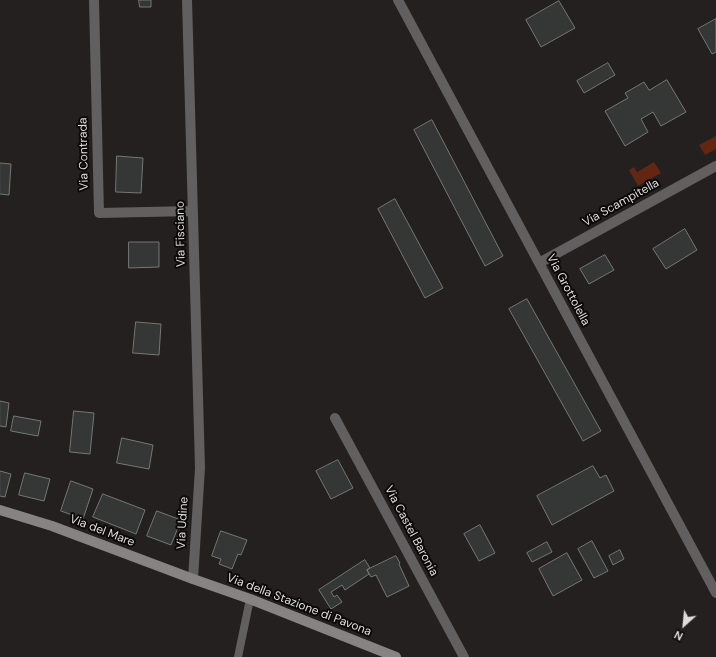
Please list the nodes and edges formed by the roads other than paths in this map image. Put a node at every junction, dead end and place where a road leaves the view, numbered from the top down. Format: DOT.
graph roads {
  1 [pos="94,0"];
  2 [pos="187,0"];
  3 [pos="398,0"];
  4 [pos="716,166"];
  5 [pos="193,211"];
  6 [pos="538,262"];
  7 [pos="335,418"];
  8 [pos="200,468"];
  9 [pos="0,510"];
  10 [pos="193,579"];
  11 [pos="716,593"];
  12 [pos="250,599"];
  13 [pos="238,657"];
  14 [pos="396,657"];
  15 [pos="464,657"];
  1 -- 5 [label="street, Via Contrada"];
  2 -- 5 [label="street, Via Fisciano"];
  3 -- 6 [label="street, Via Grottolella"];
  4 -- 6 [label="street, Via Scampitella"];
  5 -- 8 [label="street, Via Fisciano"];
  6 -- 11 [label="street, Via Grottolella"];
  7 -- 15 [label="street, Via Castel Baronia"];
  8 -- 10 [label="street, Via Udine"];
  9 -- 10 [label="main road, Via del Mare"];
  10 -- 12 [label="main road, Via della Stazione di Pavona"];
  12 -- 13 [label="lane"];
  12 -- 14 [label="main road, Via della Stazione di Pavona"];
}
